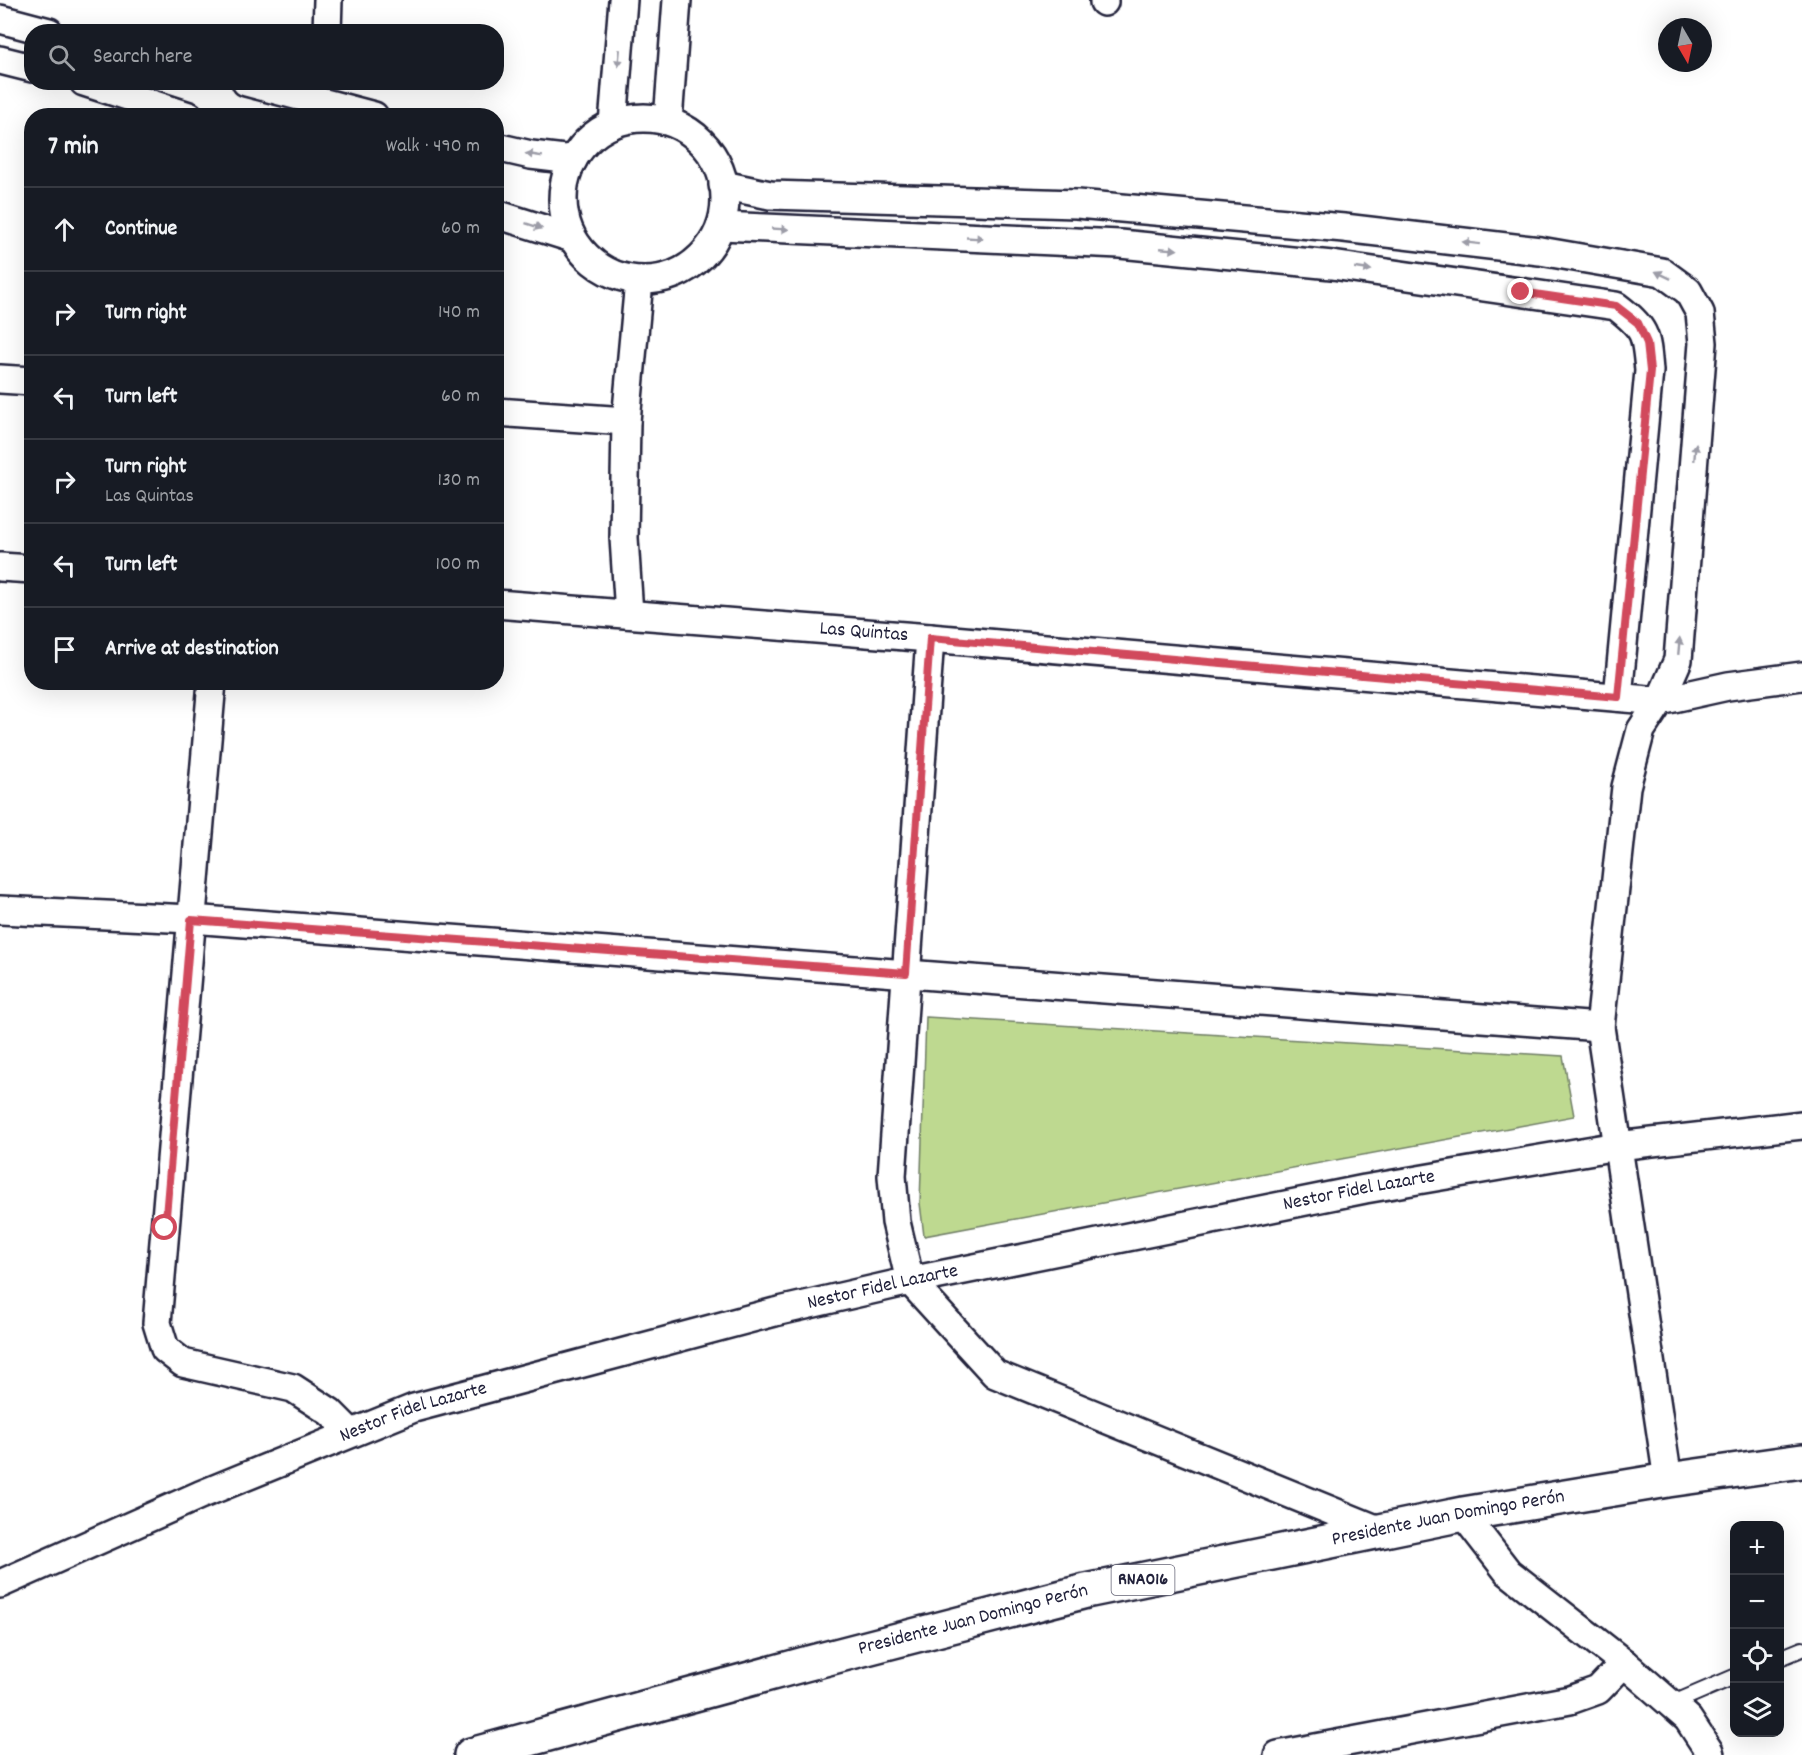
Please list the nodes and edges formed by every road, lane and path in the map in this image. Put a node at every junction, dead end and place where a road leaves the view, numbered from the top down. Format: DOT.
graph roads {
  1 [pos="328,0"];
  2 [pos="623,0"];
  3 [pos="677,0"];
  4 [pos="0,19"];
  5 [pos="327,24"];
  6 [pos="24,25"];
  7 [pos="0,60"];
  8 [pos="24,66"];
  9 [pos="109,90"];
  10 [pos="303,90"];
  11 [pos="324,93"];
  12 [pos="164,108"];
  13 [pos="357,108"];
  14 [pos="668,121"];
  15 [pos="614,124"];
  16 [pos="504,149"];
  17 [pos="573,160"];
  18 [pos="723,184"];
  19 [pos="504,217"];
  20 [pos="721,226"];
  21 [pos="572,238"];
  22 [pos="639,281"];
  23 [pos="0,379"];
  24 [pos="24,380"];
  25 [pos="504,413"];
  26 [pos="626,421"];
  27 [pos="0,567"];
  28 [pos="24,568"];
  29 [pos="504,605"];
  30 [pos="628,614"];
  31 [pos="930,638"];
  32 [pos="1802,676"];
  33 [pos="211,690"];
  34 [pos="1618,697"];
  35 [pos="1660,701"];
  36 [pos="0,910"];
  37 [pos="191,920"];
  38 [pos="906,973"];
  39 [pos="1600,1027"];
  40 [pos="1802,1125"];
  41 [pos="1617,1146"];
  42 [pos="910,1281"];
  43 [pos="351,1432"];
  44 [pos="1802,1461"];
  45 [pos="1668,1480"];
  46 [pos="1463,1514"];
  47 [pos="1382,1531"];
  48 [pos="0,1584"];
  49 [pos="1802,1649"];
  50 [pos="1784,1656"];
  51 [pos="1624,1663"];
  52 [pos="1730,1679"];
  53 [pos="1671,1704"];
  54 [pos="471,1755"];
  55 [pos="1278,1755"];
  56 [pos="1710,1755"];
  1 -- 5 [label="street"];
  2 -- 15 [label="street, one-way"];
  3 -- 14 [label="street"];
  4 -- 6 [label="street"];
  7 -- 8 [label="street"];
  9 -- 12 [label="street"];
  10 -- 11 [label="street"];
  11 -- 13 [label="street"];
  14 -- 15 [label="street"];
  14 -- 18 [label="street"];
  15 -- 17 [label="street"];
  17 -- 16 [label="street, one-way"];
  17 -- 21 [label="street"];
  18 -- 20 [label="street"];
  35 -- 18 [label="street, one-way"];
  19 -- 21 [label="street, one-way"];
  20 -- 22 [label="street"];
  20 -- 34 [label="street, one-way"];
  21 -- 22 [label="street"];
  22 -- 26 [label="street"];
  23 -- 24 [label="street"];
  25 -- 26 [label="street"];
  26 -- 30 [label="street"];
  27 -- 28 [label="street"];
  29 -- 30 [label="street, Las Quintas"];
  30 -- 31 [label="street, Las Quintas"];
  31 -- 34 [label="street, Las Quintas"];
  31 -- 38 [label="street"];
  32 -- 35 [label="street, Las Quintas"];
  33 -- 37 [label="street"];
  34 -- 35 [label="street, Las Quintas"];
  35 -- 39 [label="street"];
  36 -- 37 [label="street"];
  37 -- 38 [label="street"];
  37 -- 43 [label="street"];
  38 -- 39 [label="street"];
  38 -- 42 [label="street"];
  39 -- 41 [label="street"];
  40 -- 41 [label="street, Nestor Fidel Lazarte"];
  41 -- 42 [label="street, Nestor Fidel Lazarte"];
  41 -- 45 [label="street"];
  42 -- 43 [label="street, Nestor Fidel Lazarte"];
  42 -- 47 [label="street"];
  43 -- 48 [label="street, Nestor Fidel Lazarte"];
  44 -- 45 [label="main road, Presidente Juan Domingo Perón / RNA016"];
  45 -- 46 [label="main road, Presidente Juan Domingo Perón / RNA016"];
  46 -- 47 [label="main road, Presidente Juan Domingo Perón / RNA016"];
  46 -- 51 [label="street"];
  47 -- 54 [label="main road, Presidente Juan Domingo Perón / RNA016"];
  49 -- 50 [label="lane"];
  51 -- 53 [label="street"];
  51 -- 55 [label="street"];
  52 -- 53 [label="lane"];
  53 -- 56 [label="street"];
}
